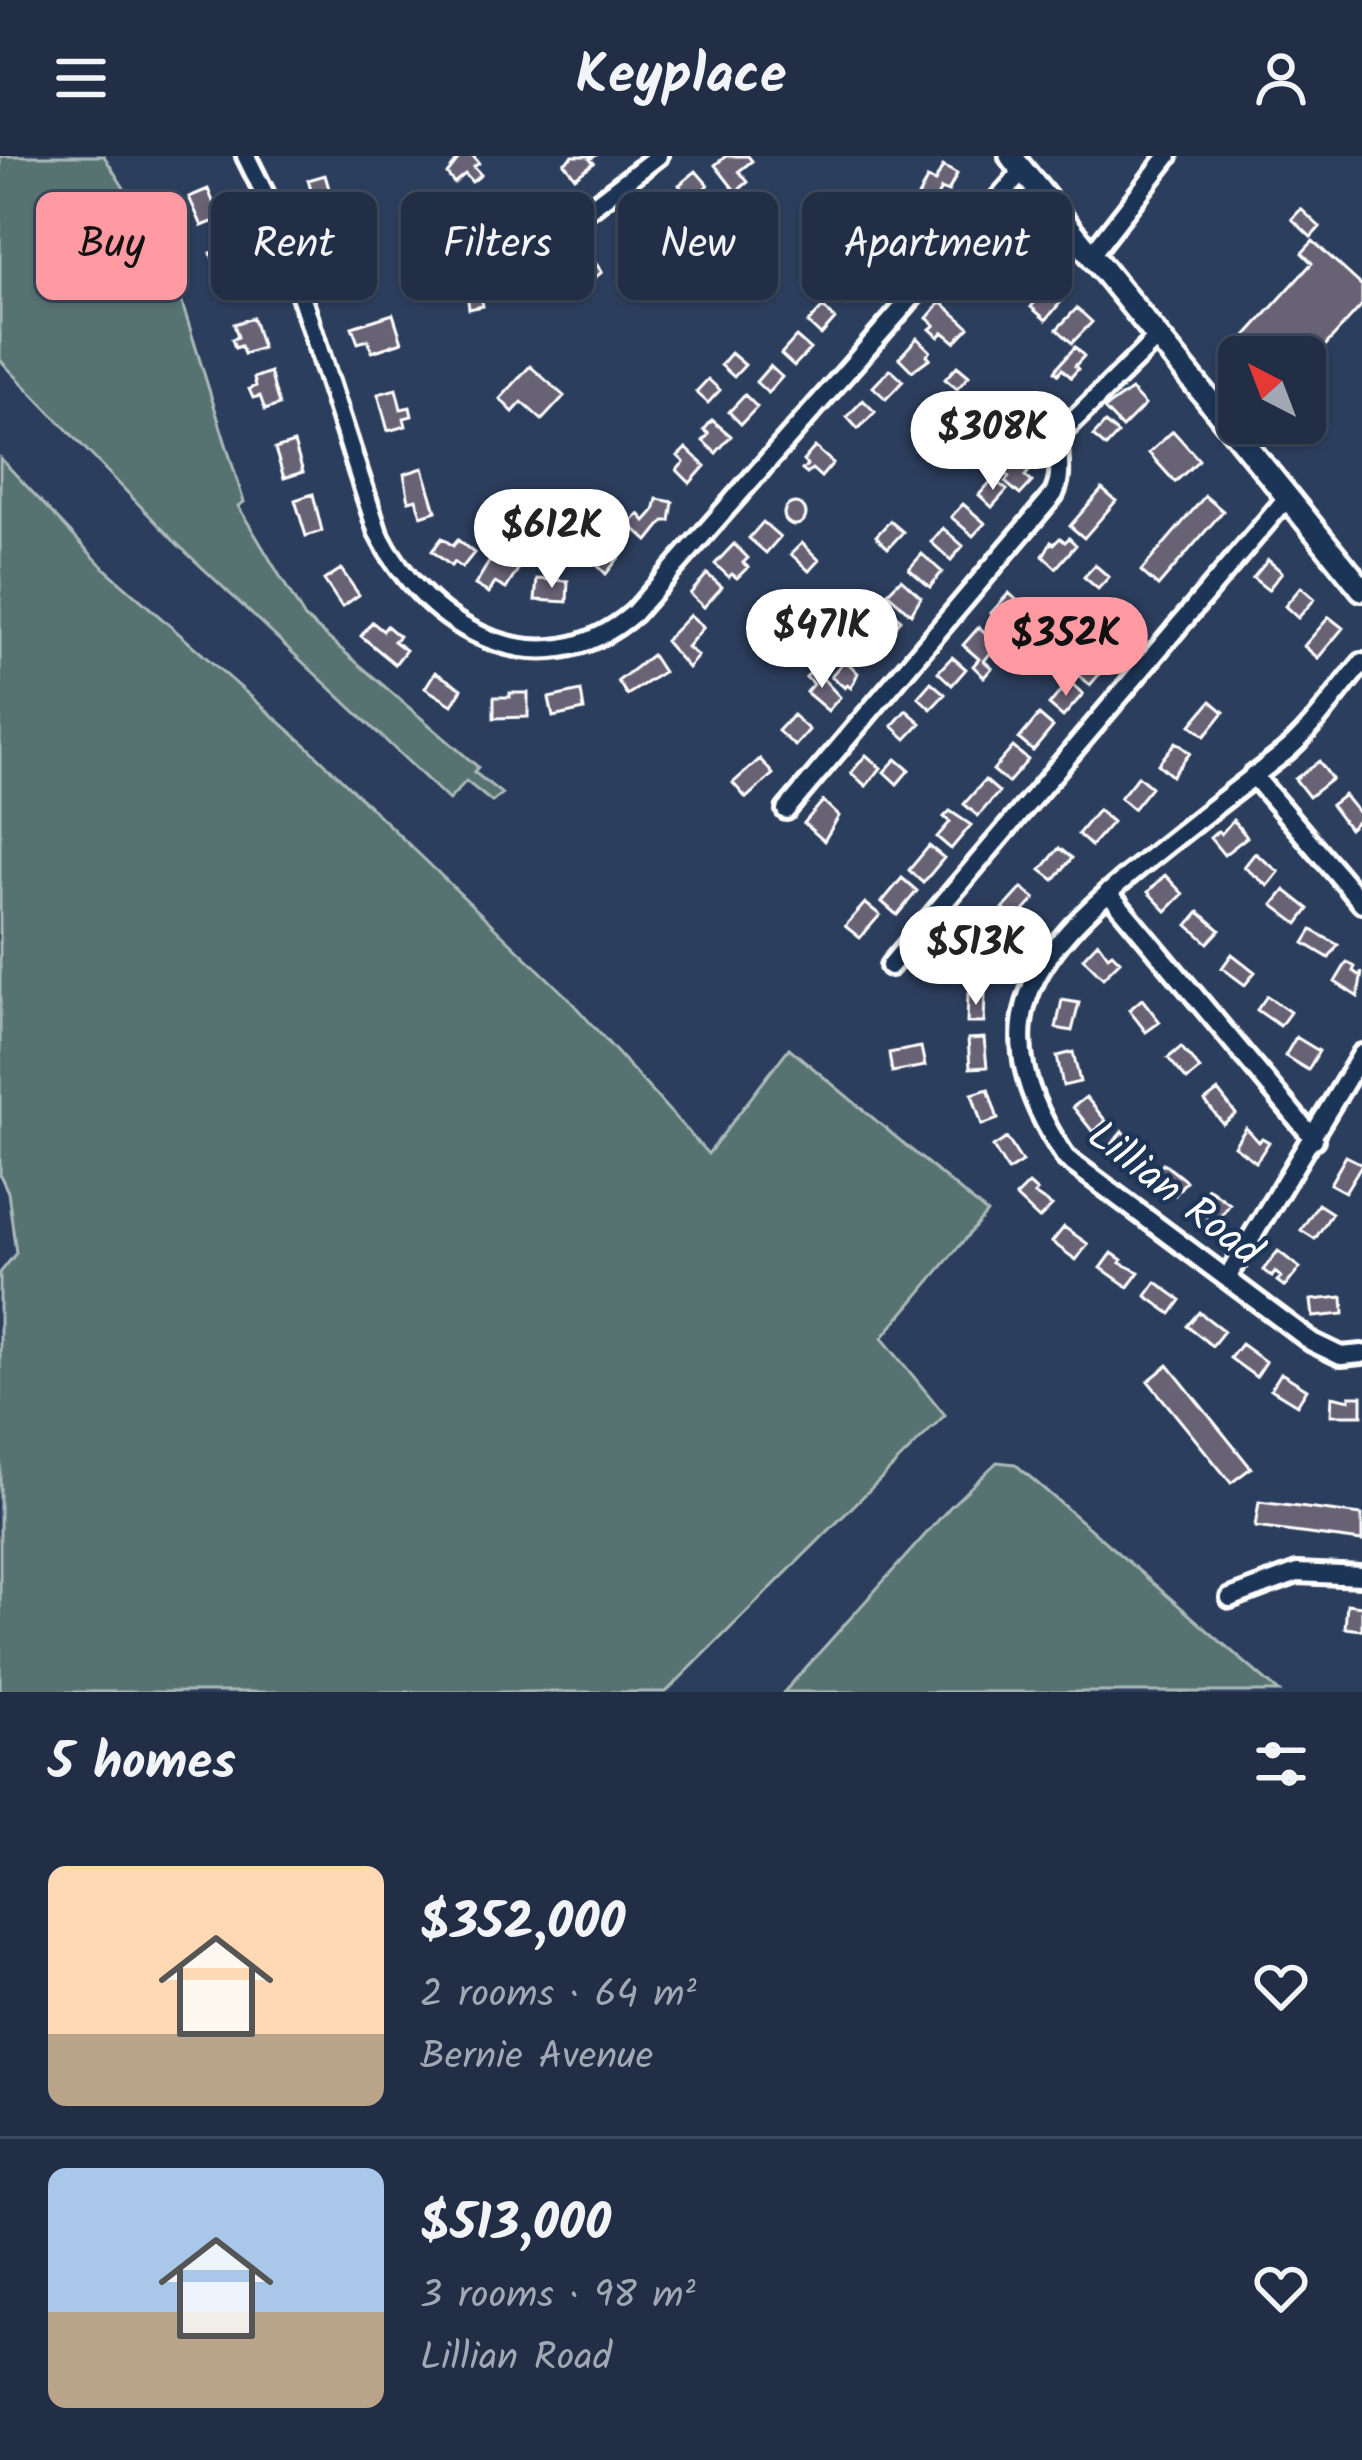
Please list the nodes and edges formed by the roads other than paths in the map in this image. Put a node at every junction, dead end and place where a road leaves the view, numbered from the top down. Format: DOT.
graph roads {
  1 [pos="246,156"];
  2 [pos="658,156"];
  3 [pos="1168,156"];
  4 [pos="1017,163"];
  5 [pos="594,205"];
  6 [pos="1090,256"];
  7 [pos="1157,338"];
  8 [pos="1286,500"];
  9 [pos="1362,589"];
  10 [pos="1362,663"];
  11 [pos="1252,775"];
  12 [pos="786,810"];
  13 [pos="1108,892"];
  14 [pos="1362,903"];
  15 [pos="890,966"];
  16 [pos="1362,1054"];
  17 [pos="1313,1138"];
  18 [pos="1227,1278"];
  19 [pos="1362,1354"];
  20 [pos="1362,1576"];
  21 [pos="1230,1598"];
  1 -- 4 [label="street"];
  2 -- 5 [label="street"];
  3 -- 6 [label="street"];
  4 -- 6 [label="main road"];
  6 -- 7 [label="main road"];
  7 -- 8 [label="main road"];
  7 -- 12 [label="street"];
  8 -- 9 [label="main road"];
  8 -- 15 [label="street"];
  10 -- 11 [label="street, Lillian Road"];
  11 -- 13 [label="street, Lillian Road"];
  11 -- 14 [label="street"];
  13 -- 17 [label="street"];
  13 -- 18 [label="street, Lillian Road"];
  16 -- 17 [label="street"];
  17 -- 18 [label="street"];
  18 -- 19 [label="street, Lillian Road"];
  20 -- 21 [label="street"];
}
